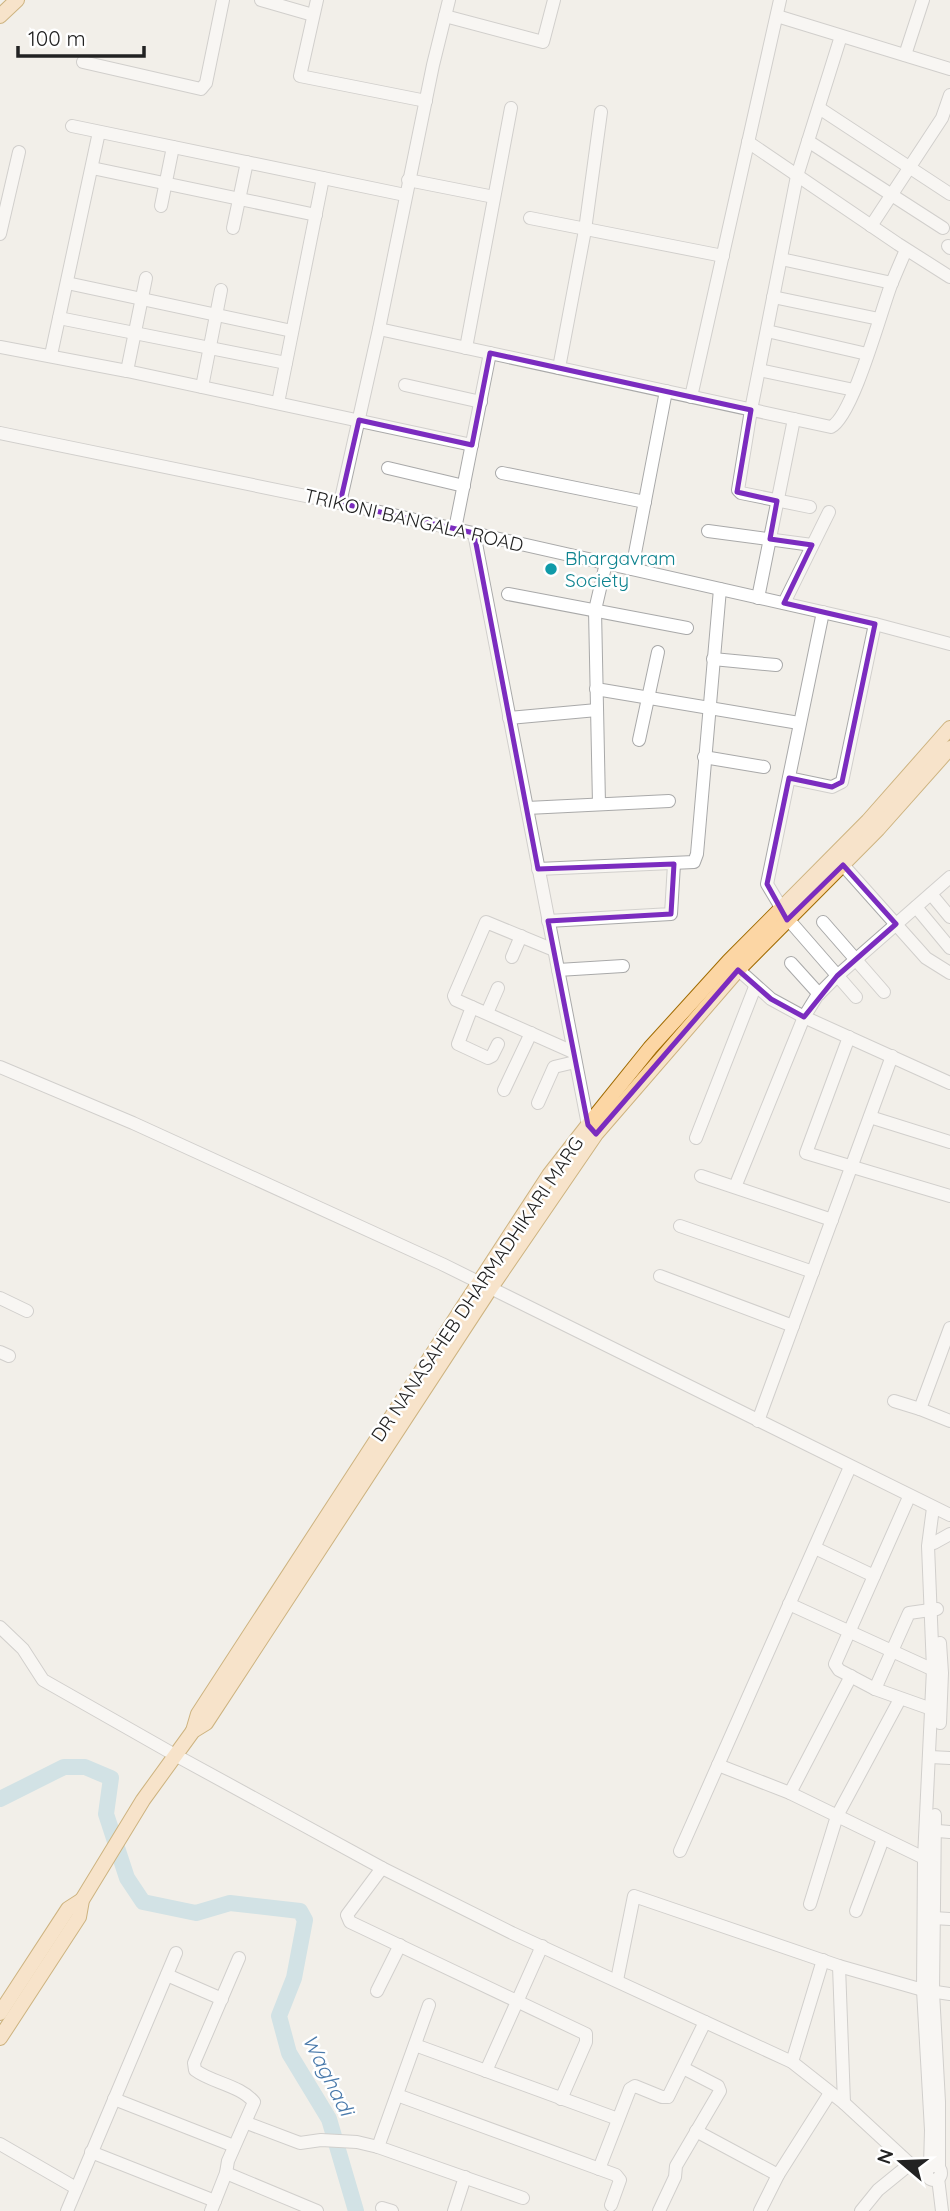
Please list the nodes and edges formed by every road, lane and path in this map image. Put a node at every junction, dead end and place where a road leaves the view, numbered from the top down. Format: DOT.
graph roads {
  1 [pos="17,0"];
  2 [pos="223,0"];
  3 [pos="261,0"];
  4 [pos="317,0"];
  5 [pos="449,0"];
  6 [pos="554,0"];
  7 [pos="780,0"];
  8 [pos="920,1"];
  9 [pos="313,15"];
  10 [pos="0,16"];
  11 [pos="445,16"];
  12 [pos="777,16"];
  13 [pos="841,36"];
  14 [pos="905,55"];
  15 [pos="83,62"];
  16 [pos="950,69"];
  17 [pos="950,95"];
  18 [pos="426,101"];
  19 [pos="511,108"];
  20 [pos="819,108"];
  21 [pos="601,112"];
  22 [pos="72,126"];
  23 [pos="99,132"];
  24 [pos="808,141"];
  25 [pos="748,142"];
  26 [pos="173,147"];
  27 [pos="19,152"];
  28 [pos="247,162"];
  29 [pos="92,168"];
  30 [pos="909,168"];
  31 [pos="797,176"];
  32 [pos="323,178"];
  33 [pos="408,180"];
  34 [pos="166,184"];
  35 [pos="892,194"];
  36 [pos="950,194"];
  37 [pos="405,195"];
  38 [pos="494,197"];
  39 [pos="240,199"];
  40 [pos="161,206"];
  41 [pos="316,215"];
  42 [pos="2,217"];
  43 [pos="530,218"];
  44 [pos="870,226"];
  45 [pos="233,228"];
  46 [pos="943,229"];
  47 [pos="585,230"];
  48 [pos="0,234"];
  49 [pos="906,250"];
  50 [pos="723,256"];
  51 [pos="781,259"];
  52 [pos="950,277"];
  53 [pos="146,278"];
  54 [pos="66,283"];
  55 [pos="892,283"];
  56 [pos="221,290"];
  57 [pos="773,297"];
  58 [pos="142,299"];
  59 [pos="216,315"];
  60 [pos="59,318"];
  61 [pos="879,318"];
  62 [pos="379,329"];
  63 [pos="292,331"];
  64 [pos="767,331"];
  65 [pos="135,333"];
  66 [pos="0,347"];
  67 [pos="210,348"];
  68 [pos="466,348"];
  69 [pos="490,353"];
  70 [pos="867,354"];
  71 [pos="51,355"];
  72 [pos="286,363"];
  73 [pos="559,368"];
  74 [pos="759,370"];
  75 [pos="127,371"];
  76 [pos="405,385"];
  77 [pos="202,387"];
  78 [pos="854,390"];
  79 [pos="666,391"];
  80 [pos="691,397"];
  81 [pos="481,402"];
  82 [pos="278,403"];
  83 [pos="751,410"];
  84 [pos="794,419"];
  85 [pos="359,420"];
  86 [pos="0,433"];
  87 [pos="472,445"];
  88 [pos="388,468"];
  89 [pos="502,473"];
  90 [pos="464,486"];
  91 [pos="777,501"];
  92 [pos="645,502"];
  93 [pos="340,503"];
  94 [pos="810,507"];
  95 [pos="829,512"];
  96 [pos="455,529"];
  97 [pos="708,531"];
  98 [pos="474,534"];
  99 [pos="770,539"];
  100 [pos="812,545"];
  101 [pos="606,563"];
  102 [pos="632,569"];
  103 [pos="720,589"];
  104 [pos="508,594"];
  105 [pos="758,598"];
  106 [pos="784,603"];
  107 [pos="595,610"];
  108 [pos="823,612"];
  109 [pos="875,624"];
  110 [pos="687,628"];
  111 [pos="950,644"];
  112 [pos="658,652"];
  113 [pos="713,659"];
  114 [pos="776,665"];
  115 [pos="596,689"];
  116 [pos="648,697"];
  117 [pos="709,707"];
  118 [pos="597,710"];
  119 [pos="509,718"];
  120 [pos="799,723"];
  121 [pos="950,728"];
  122 [pos="639,740"];
  123 [pos="950,748"];
  124 [pos="704,757"];
  125 [pos="764,767"];
  126 [pos="789,778"];
  127 [pos="670,801"];
  128 [pos="599,804"];
  129 [pos="527,808"];
  130 [pos="674,864"];
  131 [pos="843,865"];
  132 [pos="538,869"];
  133 [pos="949,879"];
  134 [pos="931,894"];
  135 [pos="916,906"];
  136 [pos="784,914"];
  137 [pos="950,917"];
  138 [pos="548,920"];
  139 [pos="823,922"];
  140 [pos="896,924"];
  141 [pos="521,936"];
  142 [pos="950,948"];
  143 [pos="554,950"];
  144 [pos="512,957"];
  145 [pos="855,960"];
  146 [pos="791,963"];
  147 [pos="733,965"];
  148 [pos="623,966"];
  149 [pos="948,969"];
  150 [pos="558,970"];
  151 [pos="837,976"];
  152 [pos="755,987"];
  153 [pos="498,988"];
  154 [pos="884,992"];
  155 [pos="819,994"];
  156 [pos="856,997"];
  157 [pos="472,1007"];
  158 [pos="487,1013"];
  159 [pos="804,1017"];
  160 [pos="530,1033"];
  161 [pos="849,1037"];
  162 [pos="498,1044"];
  163 [pos="892,1056"];
  164 [pos="574,1057"];
  165 [pos="0,1067"];
  166 [pos="950,1083"];
  167 [pos="504,1090"];
  168 [pos="538,1103"];
  169 [pos="870,1116"];
  170 [pos="592,1129"];
  171 [pos="696,1138"];
  172 [pos="950,1142"];
  173 [pos="852,1167"];
  174 [pos="701,1176"];
  175 [pos="735,1187"];
  176 [pos="950,1196"];
  177 [pos="832,1220"];
  178 [pos="680,1226"];
  179 [pos="813,1272"];
  180 [pos="660,1276"];
  181 [pos="485,1286"];
  182 [pos="0,1298"];
  183 [pos="27,1311"];
  184 [pos="793,1326"];
  185 [pos="950,1328"];
  186 [pos="894,1401"];
  187 [pos="920,1409"];
  188 [pos="758,1421"];
  189 [pos="950,1421"];
  190 [pos="850,1467"];
  191 [pos="909,1497"];
  192 [pos="944,1512"];
  193 [pos="950,1534"];
  194 [pos="934,1543"];
  195 [pos="815,1548"];
  196 [pos="874,1576"];
  197 [pos="789,1604"];
  198 [pos="934,1609"];
  199 [pos="0,1627"];
  200 [pos="849,1632"];
  201 [pos="892,1651"];
  202 [pos="937,1671"];
  203 [pos="851,1676"];
  204 [pos="875,1689"];
  205 [pos="900,1699"];
  206 [pos="936,1711"];
  207 [pos="175,1755"];
  208 [pos="939,1757"];
  209 [pos="718,1765"];
  210 [pos="790,1793"];
  211 [pos="837,1816"];
  212 [pos="930,1830"];
  213 [pos="950,1832"];
  214 [pos="883,1839"];
  215 [pos="680,1851"];
  216 [pos="924,1858"];
  217 [pos="382,1868"];
  218 [pos="82,1900"];
  219 [pos="810,1904"];
  220 [pos="856,1912"];
  221 [pos="933,1918"];
  222 [pos="950,1919"];
  223 [pos="400,1945"];
  224 [pos="542,1947"];
  225 [pos="176,1954"];
  226 [pos="239,1958"];
  227 [pos="823,1960"];
  228 [pos="839,1966"];
  229 [pos="167,1975"];
  230 [pos="617,1980"];
  231 [pos="377,1991"];
  232 [pos="928,1991"];
  233 [pos="950,1994"];
  234 [pos="222,1998"];
  235 [pos="517,2001"];
  236 [pos="429,2005"];
  237 [pos="0,2013"];
  238 [pos="705,2022"];
  239 [pos="0,2038"];
  240 [pos="415,2045"];
  241 [pos="792,2062"];
  242 [pos="683,2068"];
  243 [pos="486,2071"];
  244 [pos="830,2092"];
  245 [pos="397,2095"];
  246 [pos="561,2098"];
  247 [pos="114,2099"];
  248 [pos="844,2103"];
  249 [pos="945,2103"];
  250 [pos="618,2119"];
  251 [pos="247,2123"];
  252 [pos="935,2130"];
  253 [pos="696,2131"];
  254 [pos="0,2144"];
  255 [pos="234,2146"];
  256 [pos="378,2147"];
  257 [pos="92,2152"];
  258 [pos="910,2164"];
  259 [pos="599,2169"];
  260 [pos="226,2173"];
  261 [pos="933,2173"];
  262 [pos="778,2175"];
  263 [pos="465,2177"];
  264 [pos="76,2188"];
  265 [pos="523,2198"];
  266 [pos="611,2205"];
  267 [pos="213,2206"];
  268 [pos="66,2211"];
  269 [pos="317,2211"];
  270 [pos="454,2211"];
  271 [pos="659,2211"];
  272 [pos="760,2211"];
  273 [pos="861,2211"];
  274 [pos="935,2211"];
  275 [pos="942,2211"];
  1 -- 10 [label="main road"];
  2 -- 15 [label="street"];
  3 -- 9 [label="street"];
  4 -- 9 [label="street"];
  5 -- 11 [label="street"];
  6 -- 11 [label="street"];
  7 -- 12 [label="street"];
  8 -- 14 [label="street"];
  9 -- 18 [label="street"];
  11 -- 18 [label="street"];
  12 -- 13 [label="street"];
  12 -- 25 [label="street"];
  13 -- 14 [label="street"];
  13 -- 20 [label="street"];
  14 -- 16 [label="street"];
  17 -- 30 [label="street"];
  18 -- 33 [label="street"];
  19 -- 38 [label="street"];
  20 -- 24 [label="street"];
  20 -- 30 [label="street"];
  21 -- 47 [label="street"];
  22 -- 23 [label="street"];
  23 -- 26 [label="street"];
  23 -- 29 [label="street"];
  24 -- 31 [label="street"];
  24 -- 35 [label="street"];
  25 -- 31 [label="street"];
  25 -- 50 [label="street"];
  26 -- 28 [label="street"];
  26 -- 34 [label="street"];
  27 -- 42 [label="street"];
  28 -- 32 [label="street"];
  28 -- 39 [label="street"];
  29 -- 34 [label="street"];
  29 -- 54 [label="street"];
  30 -- 35 [label="street"];
  30 -- 36 [label="street"];
  31 -- 44 [label="street"];
  31 -- 51 [label="street"];
  32 -- 37 [label="street"];
  32 -- 41 [label="street"];
  33 -- 37 [label="street"];
  33 -- 38 [label="street"];
  34 -- 39 [label="street"];
  34 -- 40 [label="street"];
  35 -- 44 [label="street"];
  35 -- 46 [label="street"];
  37 -- 62 [label="street"];
  38 -- 68 [label="street"];
  39 -- 41 [label="street"];
  39 -- 45 [label="street"];
  41 -- 63 [label="street"];
  42 -- 48 [label="street"];
  43 -- 47 [label="street"];
  44 -- 49 [label="street"];
  47 -- 50 [label="street"];
  47 -- 73 [label="street"];
  49 -- 52 [label="street"];
  49 -- 55 [label="street"];
  50 -- 80 [label="street"];
  51 -- 55 [label="street"];
  51 -- 57 [label="street"];
  53 -- 58 [label="street"];
  54 -- 58 [label="street"];
  54 -- 60 [label="street"];
  55 -- 61 [label="street"];
  56 -- 59 [label="street"];
  57 -- 61 [label="street"];
  57 -- 64 [label="street"];
  58 -- 59 [label="street"];
  58 -- 65 [label="street"];
  59 -- 63 [label="street"];
  59 -- 67 [label="street"];
  60 -- 65 [label="street"];
  60 -- 71 [label="street"];
  61 -- 70 [label="street"];
  62 -- 68 [label="street"];
  62 -- 85 [label="street"];
  63 -- 72 [label="street"];
  64 -- 70 [label="street"];
  64 -- 74 [label="street"];
  65 -- 67 [label="street"];
  65 -- 75 [label="street"];
  66 -- 71 [label="street"];
  67 -- 72 [label="street"];
  67 -- 77 [label="street"];
  68 -- 69 [label="street"];
  69 -- 73 [label="street"];
  69 -- 81 [label="street"];
  70 -- 78 [label="street"];
  71 -- 75 [label="street"];
  72 -- 82 [label="street"];
  73 -- 79 [label="street"];
  74 -- 78 [label="street"];
  74 -- 83 [label="street"];
  75 -- 77 [label="street"];
  76 -- 81 [label="street"];
  77 -- 82 [label="street"];
  78 -- 84 [label="street"];
  79 -- 80 [label="street"];
  79 -- 92 [label="street"];
  80 -- 83 [label="street"];
  81 -- 87 [label="street"];
  82 -- 85 [label="street"];
  83 -- 84 [label="street"];
  83 -- 91 [label="street"];
  84 -- 91 [label="street"];
  85 -- 87 [label="street"];
  85 -- 93 [label="street"];
  86 -- 93 [label="street, TRIKONI BANGALA ROAD"];
  87 -- 90 [label="street"];
  88 -- 90 [label="street"];
  89 -- 92 [label="street"];
  90 -- 96 [label="street"];
  91 -- 94 [label="street"];
  91 -- 99 [label="street"];
  92 -- 102 [label="street"];
  93 -- 96 [label="street, TRIKONI BANGALA ROAD"];
  95 -- 100 [label="street"];
  96 -- 98 [label="street, TRIKONI BANGALA ROAD"];
  97 -- 99 [label="street"];
  98 -- 101 [label="street, TRIKONI BANGALA ROAD"];
  98 -- 119 [label="street"];
  99 -- 100 [label="street"];
  99 -- 105 [label="street"];
  100 -- 106 [label="street"];
  101 -- 102 [label="street, TRIKONI BANGALA ROAD"];
  101 -- 107 [label="street"];
  102 -- 103 [label="street, TRIKONI BANGALA ROAD"];
  103 -- 105 [label="street, TRIKONI BANGALA ROAD"];
  103 -- 113 [label="street"];
  104 -- 107 [label="street"];
  105 -- 106 [label="street, TRIKONI BANGALA ROAD"];
  106 -- 108 [label="street, TRIKONI BANGALA ROAD"];
  107 -- 110 [label="street"];
  107 -- 115 [label="street"];
  108 -- 109 [label="street, TRIKONI BANGALA ROAD"];
  108 -- 120 [label="street"];
  109 -- 111 [label="street, TRIKONI BANGALA ROAD"];
  109 -- 126 [label="street"];
  112 -- 116 [label="street"];
  113 -- 114 [label="street"];
  113 -- 117 [label="street"];
  115 -- 116 [label="street"];
  115 -- 118 [label="street"];
  116 -- 117 [label="street"];
  116 -- 122 [label="street"];
  117 -- 120 [label="street"];
  117 -- 124 [label="street"];
  118 -- 119 [label="street"];
  118 -- 128 [label="street"];
  119 -- 129 [label="street"];
  120 -- 126 [label="street"];
  121 -- 136 [label="main road, DR NANASAHEB DHARMADHIKARI MARG"];
  123 -- 131 [label="main road, DR NANASAHEB DHARMADHIKARI MARG"];
  124 -- 125 [label="street"];
  124 -- 130 [label="street"];
  126 -- 136 [label="street"];
  127 -- 128 [label="street"];
  128 -- 129 [label="street"];
  129 -- 132 [label="street"];
  130 -- 132 [label="street"];
  130 -- 138 [label="street"];
  131 -- 136 [label="main road, DR NANASAHEB DHARMADHIKARI MARG"];
  131 -- 140 [label="street"];
  132 -- 138 [label="street"];
  133 -- 134 [label="street"];
  134 -- 135 [label="street"];
  134 -- 137 [label="street"];
  135 -- 140 [label="street"];
  135 -- 142 [label="street"];
  136 -- 147 [label="main road, DR NANASAHEB DHARMADHIKARI MARG"];
  136 -- 151 [label="street"];
  138 -- 143 [label="street"];
  139 -- 145 [label="street"];
  140 -- 145 [label="street"];
  140 -- 149 [label="street"];
  141 -- 143 [label="street"];
  141 -- 144 [label="street"];
  141 -- 157 [label="street"];
  143 -- 150 [label="street"];
  145 -- 151 [label="street"];
  145 -- 154 [label="street"];
  146 -- 155 [label="street"];
  147 -- 152 [label="street"];
  147 -- 170 [label="main road, DR NANASAHEB DHARMADHIKARI MARG"];
  148 -- 150 [label="street"];
  150 -- 164 [label="street"];
  151 -- 155 [label="street"];
  151 -- 156 [label="street"];
  152 -- 159 [label="street"];
  152 -- 171 [label="street"];
  153 -- 158 [label="street"];
  155 -- 159 [label="street"];
  157 -- 158 [label="street"];
  157 -- 162 [label="street"];
  158 -- 160 [label="street"];
  159 -- 161 [label="street"];
  159 -- 175 [label="street"];
  160 -- 164 [label="street"];
  160 -- 167 [label="street"];
  161 -- 163 [label="street"];
  161 -- 173 [label="street"];
  163 -- 166 [label="street"];
  163 -- 169 [label="street"];
  164 -- 168 [label="street"];
  164 -- 170 [label="street"];
  165 -- 181 [label="street"];
  169 -- 172 [label="street"];
  169 -- 173 [label="street"];
  170 -- 181 [label="main road, DR NANASAHEB DHARMADHIKARI MARG"];
  173 -- 176 [label="street"];
  173 -- 177 [label="street"];
  174 -- 175 [label="street"];
  175 -- 177 [label="street"];
  177 -- 179 [label="street"];
  178 -- 179 [label="street"];
  179 -- 184 [label="street"];
  180 -- 184 [label="street"];
  181 -- 188 [label="street"];
  181 -- 207 [label="main road, DR NANASAHEB DHARMADHIKARI MARG"];
  182 -- 183 [label="street"];
  184 -- 188 [label="street"];
  185 -- 187 [label="street"];
  186 -- 187 [label="street"];
  187 -- 189 [label="street"];
  188 -- 190 [label="street"];
  190 -- 191 [label="street"];
  190 -- 195 [label="street"];
  191 -- 192 [label="street"];
  191 -- 196 [label="street"];
  192 -- 194 [label="street"];
  192 -- 198 [label="street"];
  193 -- 194 [label="street"];
  194 -- 198 [label="street"];
  195 -- 196 [label="street"];
  195 -- 197 [label="street"];
  196 -- 200 [label="street"];
  197 -- 200 [label="street"];
  197 -- 209 [label="street"];
  198 -- 201 [label="street"];
  198 -- 202 [label="street"];
  199 -- 207 [label="street"];
  200 -- 201 [label="street"];
  200 -- 203 [label="street"];
  201 -- 202 [label="street"];
  201 -- 204 [label="street"];
  202 -- 206 [label="street"];
  203 -- 204 [label="street"];
  203 -- 210 [label="street"];
  204 -- 205 [label="street"];
  205 -- 206 [label="street"];
  205 -- 211 [label="street"];
  206 -- 208 [label="street"];
  207 -- 217 [label="street"];
  207 -- 218 [label="main road, DR NANASAHEB DHARMADHIKARI MARG"];
  208 -- 212 [label="street"];
  209 -- 210 [label="street"];
  209 -- 215 [label="street"];
  210 -- 211 [label="street"];
  211 -- 214 [label="street"];
  211 -- 219 [label="street"];
  212 -- 213 [label="street"];
  212 -- 216 [label="street"];
  212 -- 221 [label="street"];
  214 -- 216 [label="street"];
  214 -- 220 [label="street"];
  216 -- 232 [label="street"];
  217 -- 223 [label="street"];
  217 -- 224 [label="street"];
  218 -- 237 [label="main road, DR NANASAHEB DHARMADHIKARI MARG"];
  218 -- 239 [label="main road, DR NANASAHEB DHARMADHIKARI MARG"];
  221 -- 222 [label="street"];
  221 -- 232 [label="street"];
  223 -- 231 [label="street"];
  223 -- 235 [label="street"];
  224 -- 230 [label="street"];
  224 -- 235 [label="street"];
  225 -- 229 [label="street"];
  226 -- 234 [label="street"];
  227 -- 228 [label="street"];
  227 -- 230 [label="street"];
  227 -- 241 [label="street"];
  228 -- 232 [label="street"];
  228 -- 248 [label="street"];
  229 -- 234 [label="street"];
  229 -- 247 [label="street"];
  230 -- 238 [label="street"];
  232 -- 233 [label="street"];
  232 -- 249 [label="street"];
  232 -- 252 [label="street"];
  234 -- 251 [label="street"];
  235 -- 243 [label="street"];
  235 -- 246 [label="street"];
  236 -- 240 [label="street"];
  238 -- 241 [label="street"];
  238 -- 242 [label="street"];
  240 -- 243 [label="street"];
  240 -- 245 [label="street"];
  241 -- 244 [label="street"];
  242 -- 250 [label="street"];
  242 -- 253 [label="street"];
  243 -- 246 [label="street"];
  244 -- 248 [label="street"];
  244 -- 262 [label="street"];
  245 -- 256 [label="street"];
  245 -- 259 [label="street"];
  246 -- 250 [label="street"];
  247 -- 255 [label="street"];
  247 -- 257 [label="street"];
  248 -- 258 [label="street"];
  249 -- 252 [label="street"];
  250 -- 259 [label="street"];
  251 -- 255 [label="street"];
  251 -- 256 [label="street"];
  252 -- 261 [label="street"];
  253 -- 262 [label="street"];
  253 -- 271 [label="street"];
  254 -- 264 [label="street"];
  255 -- 260 [label="street"];
  256 -- 263 [label="street"];
  257 -- 264 [label="street"];
  257 -- 267 [label="street"];
  258 -- 261 [label="street"];
  258 -- 273 [label="street"];
  259 -- 266 [label="street"];
  260 -- 267 [label="street"];
  260 -- 269 [label="street"];
  261 -- 274 [label="street"];
  261 -- 275 [label="street"];
  262 -- 272 [label="street"];
  263 -- 265 [label="street"];
  263 -- 270 [label="street"];
  264 -- 268 [label="street"];
}
